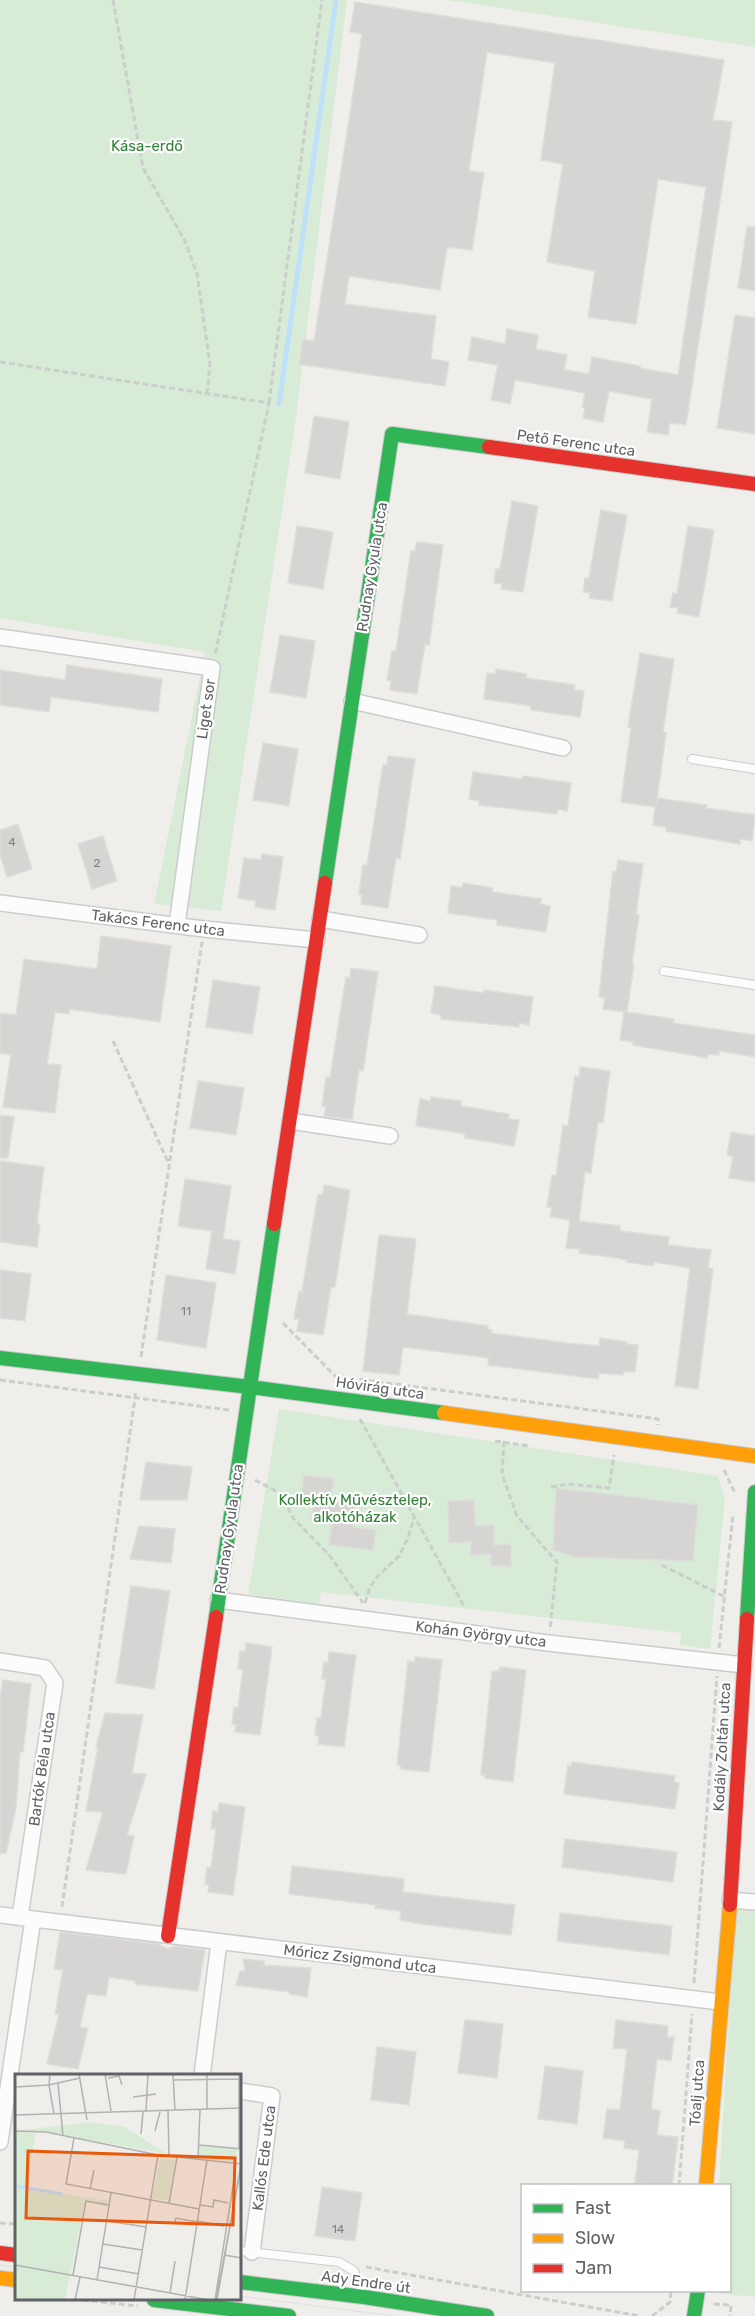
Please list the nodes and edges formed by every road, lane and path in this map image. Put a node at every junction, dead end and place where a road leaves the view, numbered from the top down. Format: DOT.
graph roads {
  1 [pos="113,0"];
  2 [pos="322,0"];
  3 [pos="0,362"];
  4 [pos="207,394"];
  5 [pos="269,404"];
  6 [pos="392,434"];
  7 [pos="755,484"];
  8 [pos="0,637"];
  9 [pos="212,668"];
  10 [pos="352,701"];
  11 [pos="563,748"];
  12 [pos="692,759"];
  13 [pos="755,769"];
  14 [pos="0,903"];
  15 [pos="320,919"];
  16 [pos="177,925"];
  17 [pos="204,929"];
  18 [pos="419,935"];
  19 [pos="317,940"];
  20 [pos="664,971"];
  21 [pos="755,985"];
  22 [pos="113,1041"];
  23 [pos="290,1121"];
  24 [pos="390,1136"];
  25 [pos="169,1165"];
  26 [pos="283,1323"];
  27 [pos="0,1358"];
  28 [pos="139,1375"];
  29 [pos="250,1387"];
  30 [pos="359,1418"];
  31 [pos="504,1421"];
  32 [pos="615,1436"];
  33 [pos="656,1442"];
  34 [pos="755,1456"];
  35 [pos="237,1473"];
  36 [pos="551,1487"];
  37 [pos="755,1492"];
  38 [pos="414,1518"];
  39 [pos="662,1565"];
  40 [pos="752,1575"];
  41 [pos="725,1597"];
  42 [pos="218,1600"];
  43 [pos="464,1606"];
  44 [pos="548,1643"];
  45 [pos="0,1661"];
  46 [pos="744,1665"];
  47 [pos="730,1900"];
  48 [pos="755,1902"];
  49 [pos="0,1915"];
  50 [pos="27,1918"];
  51 [pos="60,1922"];
  52 [pos="168,1936"];
  53 [pos="219,1942"];
  54 [pos="720,2002"];
  55 [pos="202,2074"];
  56 [pos="242,2091"];
  57 [pos="0,2142"];
  58 [pos="706,2184"];
  59 [pos="0,2223"];
  60 [pos="15,2224"];
  61 [pos="246,2252"];
  62 [pos="0,2253"];
  63 [pos="15,2255"];
  64 [pos="359,2265"];
  65 [pos="0,2278"];
  66 [pos="15,2280"];
  67 [pos="242,2282"];
  68 [pos="671,2292"];
  69 [pos="364,2297"];
  70 [pos="162,2301"];
  71 [pos="696,2303"];
  72 [pos="289,2316"];
  73 [pos="487,2316"];
  74 [pos="640,2316"];
  75 [pos="652,2316"];
  76 [pos="730,2316"];
  1 -- 4 [label="path"];
  2 -- 5 [label="path"];
  3 -- 4 [label="path"];
  4 -- 5 [label="path"];
  5 -- 9 [label="path"];
  6 -- 7 [label="street, Pető Ferenc utca"];
  6 -- 10 [label="street, Rudnay Gyula utca"];
  8 -- 9 [label="street, Liget sor"];
  9 -- 16 [label="street, Liget sor"];
  10 -- 11 [label="street"];
  10 -- 15 [label="street, Rudnay Gyula utca"];
  12 -- 13 [label="lane"];
  14 -- 16 [label="street, Takács Ferenc utca"];
  15 -- 18 [label="street"];
  15 -- 19 [label="street, Rudnay Gyula utca"];
  16 -- 17 [label="street, Takács Ferenc utca"];
  17 -- 19 [label="street, Takács Ferenc utca"];
  17 -- 25 [label="path"];
  19 -- 23 [label="street, Rudnay Gyula utca"];
  20 -- 21 [label="lane"];
  22 -- 25 [label="path"];
  23 -- 24 [label="street"];
  23 -- 29 [label="street, Rudnay Gyula utca"];
  25 -- 28 [label="path"];
  26 -- 33 [label="path"];
  27 -- 28 [label="street, Hóvirág utca"];
  28 -- 29 [label="street, Hóvirág utca"];
  28 -- 51 [label="path"];
  29 -- 31 [label="street, Hóvirág utca"];
  29 -- 35 [label="street, Rudnay Gyula utca"];
  30 -- 38 [label="path"];
  31 -- 32 [label="street, Hóvirág utca"];
  31 -- 44 [label="path"];
  32 -- 33 [label="street, Hóvirág utca"];
  32 -- 36 [label="path"];
  33 -- 34 [label="street, Hóvirág utca"];
  35 -- 38 [label="path"];
  35 -- 42 [label="street, Rudnay Gyula utca"];
  37 -- 40 [label="street, Kodály Zoltán utca"];
  38 -- 43 [label="path"];
  39 -- 41 [label="path"];
  40 -- 46 [label="street, Kodály Zoltán utca"];
  42 -- 44 [label="street, Kohán György utca"];
  42 -- 52 [label="street, Rudnay Gyula utca"];
  44 -- 46 [label="street, Kohán György utca"];
  45 -- 50 [label="street, Bartók Béla utca"];
  46 -- 47 [label="street, Kodály Zoltán utca"];
  47 -- 48 [label="street"];
  47 -- 54 [label="street, Kodály Zoltán utca"];
  49 -- 50 [label="street, Móricz Zsigmond utca"];
  50 -- 51 [label="street, Móricz Zsigmond utca"];
  50 -- 57 [label="street, Bartók Béla utca"];
  51 -- 52 [label="street, Móricz Zsigmond utca"];
  52 -- 53 [label="street, Móricz Zsigmond utca"];
  53 -- 54 [label="street, Móricz Zsigmond utca"];
  53 -- 55 [label="street"];
  54 -- 58 [label="street, Tóalj utca"];
  56 -- 61 [label="street, Kallós Ede utca"];
  59 -- 60 [label="path"];
  61 -- 69 [label="lane"];
  62 -- 63 [label="street"];
  64 -- 74 [label="path"];
  65 -- 66 [label="street"];
  67 -- 69 [label="street, Ady Endre út"];
  68 -- 75 [label="path"];
  69 -- 73 [label="street, Ady Endre út"];
  70 -- 72 [label="street"];
  71 -- 76 [label="path"];
}
